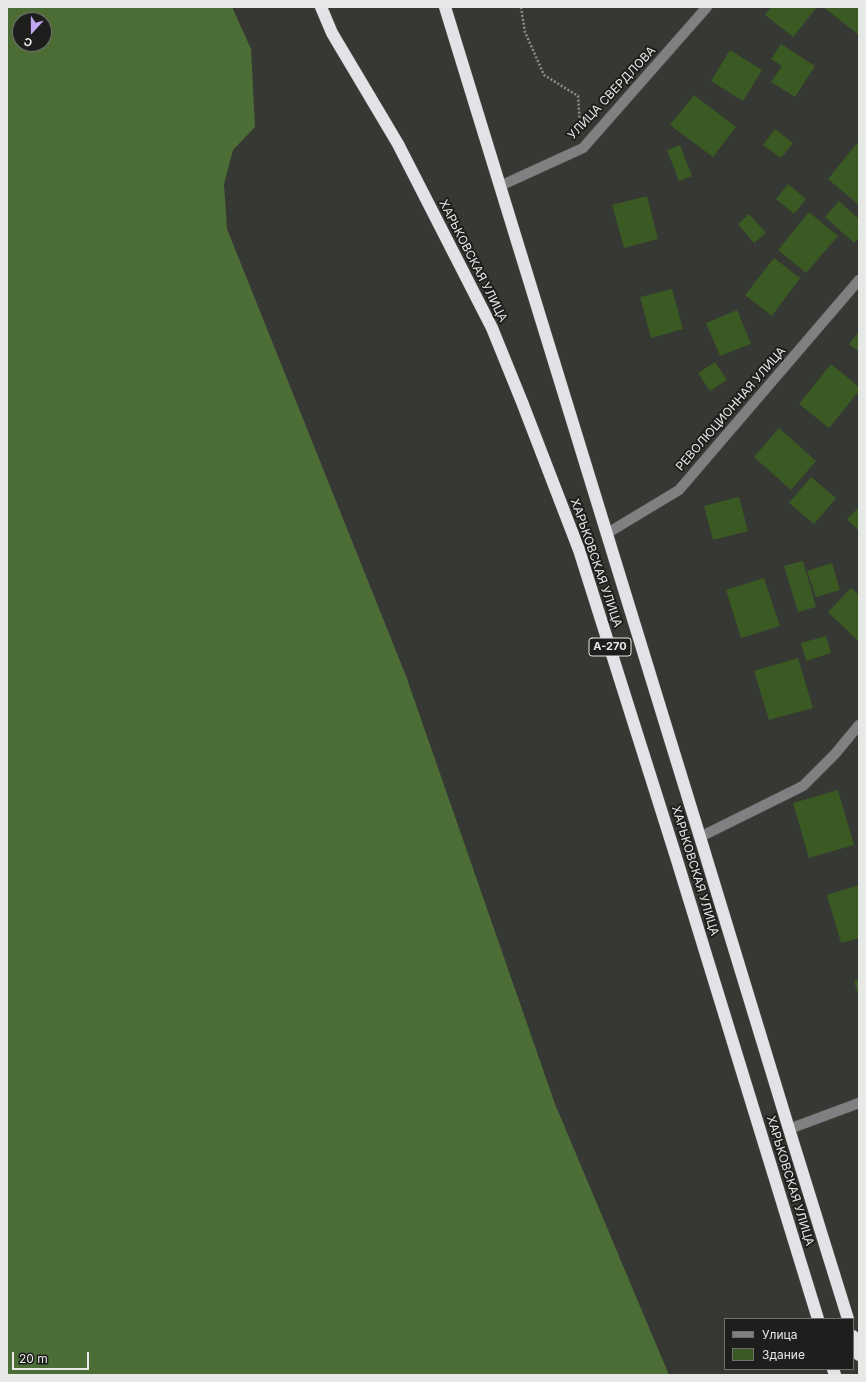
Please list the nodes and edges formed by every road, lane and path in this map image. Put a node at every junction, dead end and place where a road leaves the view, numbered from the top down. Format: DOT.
graph roads {
  1 [pos="321,7"];
  2 [pos="445,7"];
  3 [pos="521,7"];
  4 [pos="707,7"];
  5 [pos="583,148"];
  6 [pos="500,186"];
  7 [pos="859,280"];
  8 [pos="606,534"];
  9 [pos="859,725"];
  10 [pos="700,837"];
  11 [pos="859,1103"];
  12 [pos="789,1129"];
  13 [pos="818,1318"];
  14 [pos="848,1318"];
  15 [pos="854,1339"];
  16 [pos="859,1355"];
  1 -- 13 [label="highway, ХАРЬКОВСКАЯ УЛИЦА / А-270"];
  2 -- 6 [label="highway, ХАРЬКОВСКАЯ УЛИЦА / А-270"];
  3 -- 5 [label="path"];
  4 -- 5 [label="street, УЛИЦА СВЕРДЛОВА"];
  5 -- 6 [label="street, УЛИЦА СВЕРДЛОВА"];
  6 -- 8 [label="highway, ХАРЬКОВСКАЯ УЛИЦА / А-270"];
  7 -- 8 [label="street, РЕВОЛЮЦИОННАЯ УЛИЦА"];
  8 -- 10 [label="highway, ХАРЬКОВСКАЯ УЛИЦА / А-270"];
  9 -- 10 [label="street"];
  10 -- 12 [label="highway, ХАРЬКОВСКАЯ УЛИЦА / А-270"];
  11 -- 12 [label="street"];
  12 -- 14 [label="highway, ХАРЬКОВСКАЯ УЛИЦА / А-270"];
  15 -- 16 [label="highway"];
}
